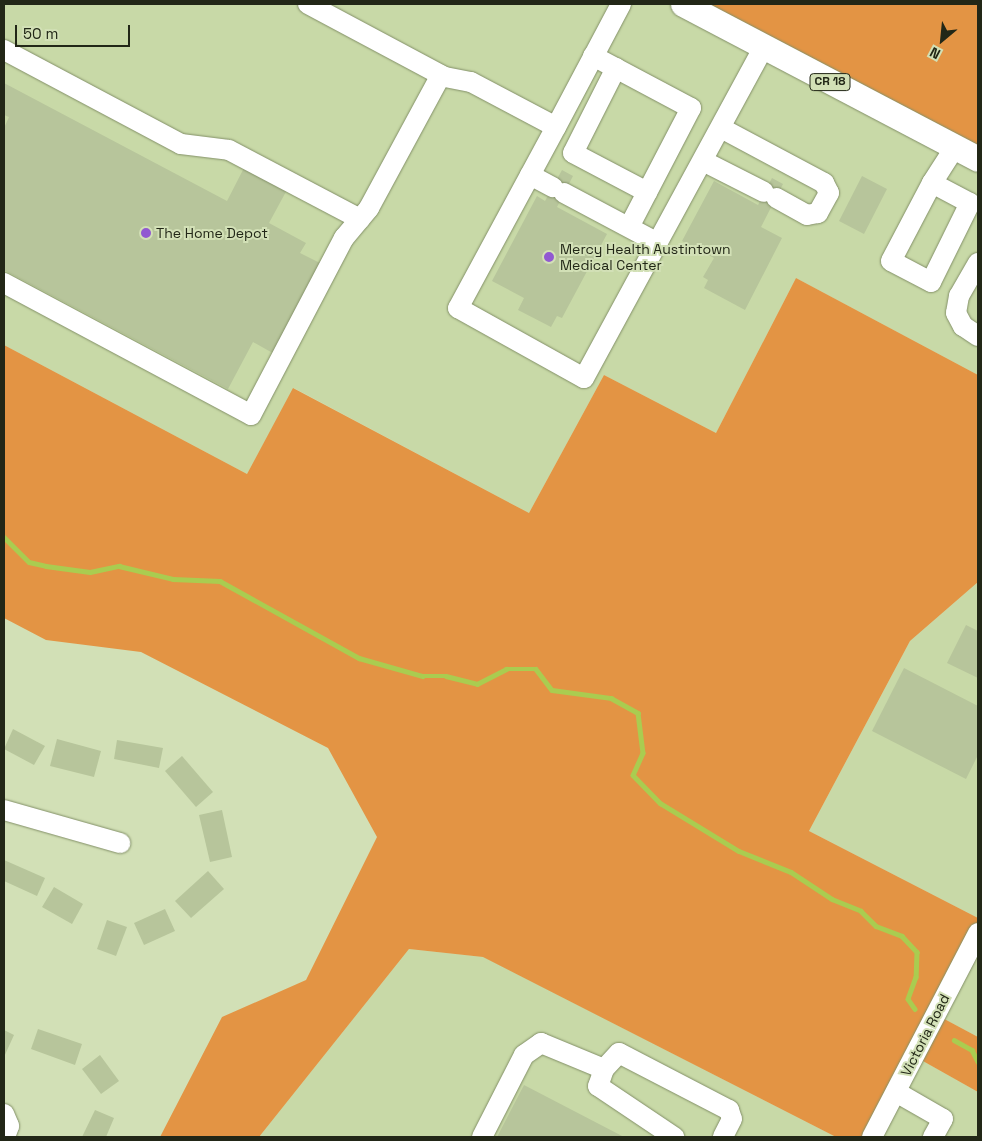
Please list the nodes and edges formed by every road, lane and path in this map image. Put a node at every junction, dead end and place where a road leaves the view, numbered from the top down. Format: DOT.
graph roads {
  1 [pos="308,4"];
  2 [pos="621,4"];
  3 [pos="683,4"];
  4 [pos="764,48"];
  5 [pos="4,50"];
  6 [pos="593,56"];
  7 [pos="616,68"];
  8 [pos="441,75"];
  9 [pos="556,127"];
  10 [pos="721,128"];
  11 [pos="954,147"];
  12 [pos="978,159"];
  13 [pos="703,161"];
  14 [pos="530,175"];
  15 [pos="932,183"];
  16 [pos="647,192"];
  17 [pos="360,219"];
  18 [pos="629,227"];
  19 [pos="658,243"];
  20 [pos="978,263"];
  21 [pos="4,283"];
  22 [pos="978,336"];
  23 [pos="4,810"];
  24 [pos="120,843"];
  25 [pos="978,933"];
  26 [pos="604,1069"];
  27 [pos="896,1092"];
  28 [pos="4,1114"];
  29 [pos="5,1137"];
  30 [pos="482,1137"];
  31 [pos="674,1137"];
  32 [pos="723,1137"];
  33 [pos="872,1137"];
  34 [pos="933,1137"];
  1 -- 8 [label="street"];
  2 -- 6 [label="street"];
  3 -- 4 [label="main road, CR 18"];
  4 -- 10 [label="street"];
  4 -- 11 [label="main road, CR 18"];
  5 -- 17 [label="street"];
  6 -- 7 [label="street"];
  6 -- 9 [label="street"];
  7 -- 16 [label="street"];
  7 -- 16 [label="street"];
  8 -- 9 [label="street"];
  8 -- 17 [label="street"];
  9 -- 14 [label="street"];
  10 -- 13 [label="street"];
  10 -- 13 [label="street"];
  11 -- 12 [label="main road, CR 18"];
  11 -- 15 [label="street"];
  13 -- 19 [label="street"];
  14 -- 18 [label="street"];
  14 -- 19 [label="street"];
  15 -- 15 [label="street"];
  16 -- 18 [label="street"];
  17 -- 21 [label="street"];
  18 -- 19 [label="street"];
  20 -- 22 [label="street"];
  23 -- 24 [label="street"];
  25 -- 27 [label="street, Victoria Road"];
  26 -- 30 [label="street"];
  26 -- 31 [label="street"];
  26 -- 32 [label="street"];
  27 -- 33 [label="street, Victoria Road"];
  27 -- 34 [label="street"];
  28 -- 29 [label="street"];
}
